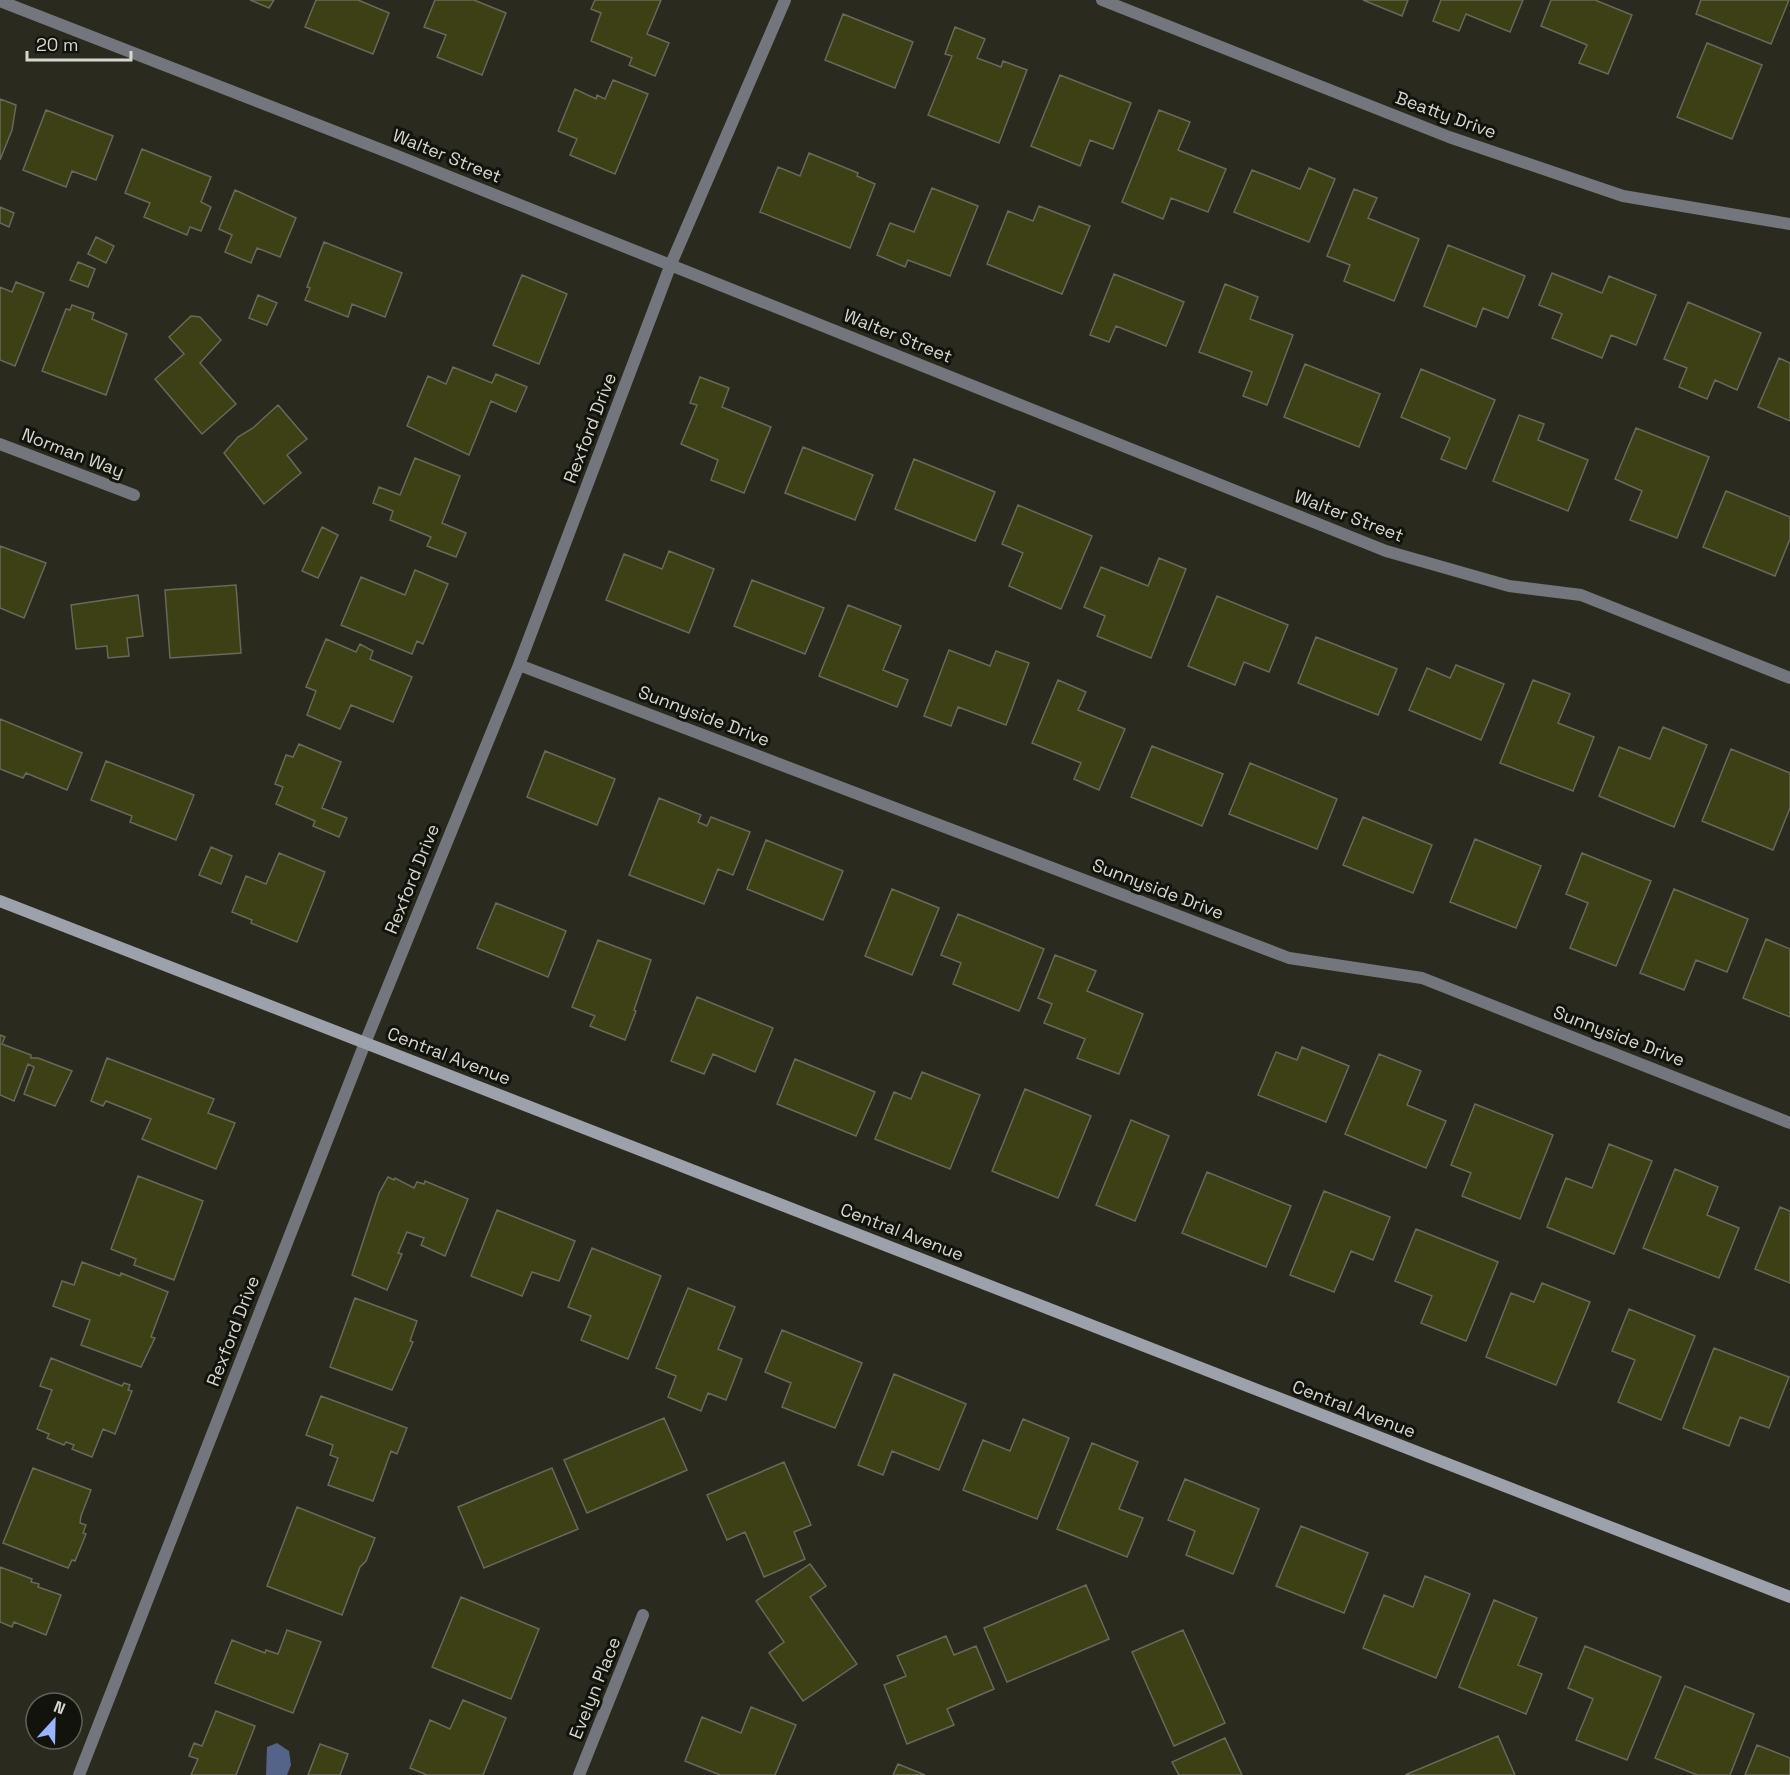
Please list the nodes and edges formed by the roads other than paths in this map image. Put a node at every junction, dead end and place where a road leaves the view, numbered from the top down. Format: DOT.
graph roads {
  1 [pos="784,0"];
  2 [pos="1102,0"];
  3 [pos="0,1"];
  4 [pos="1790,225"];
  5 [pos="671,264"];
  6 [pos="0,444"];
  7 [pos="134,495"];
  8 [pos="519,665"];
  9 [pos="1790,678"];
  10 [pos="0,901"];
  11 [pos="365,1043"];
  12 [pos="1790,1123"];
  13 [pos="1790,1597"];
  14 [pos="643,1615"];
  15 [pos="79,1775"];
  16 [pos="579,1775"];
  1 -- 5 [label="street, Rexford Drive"];
  2 -- 4 [label="street, Beatty Drive"];
  3 -- 5 [label="street, Walter Street"];
  5 -- 8 [label="street, Rexford Drive"];
  5 -- 9 [label="street, Walter Street"];
  6 -- 7 [label="street, Norman Way"];
  8 -- 11 [label="street, Rexford Drive"];
  8 -- 12 [label="street, Sunnyside Drive"];
  10 -- 11 [label="main road, Central Avenue"];
  11 -- 13 [label="main road, Central Avenue"];
  11 -- 15 [label="street, Rexford Drive"];
  14 -- 16 [label="street, Evelyn Place"];
}
